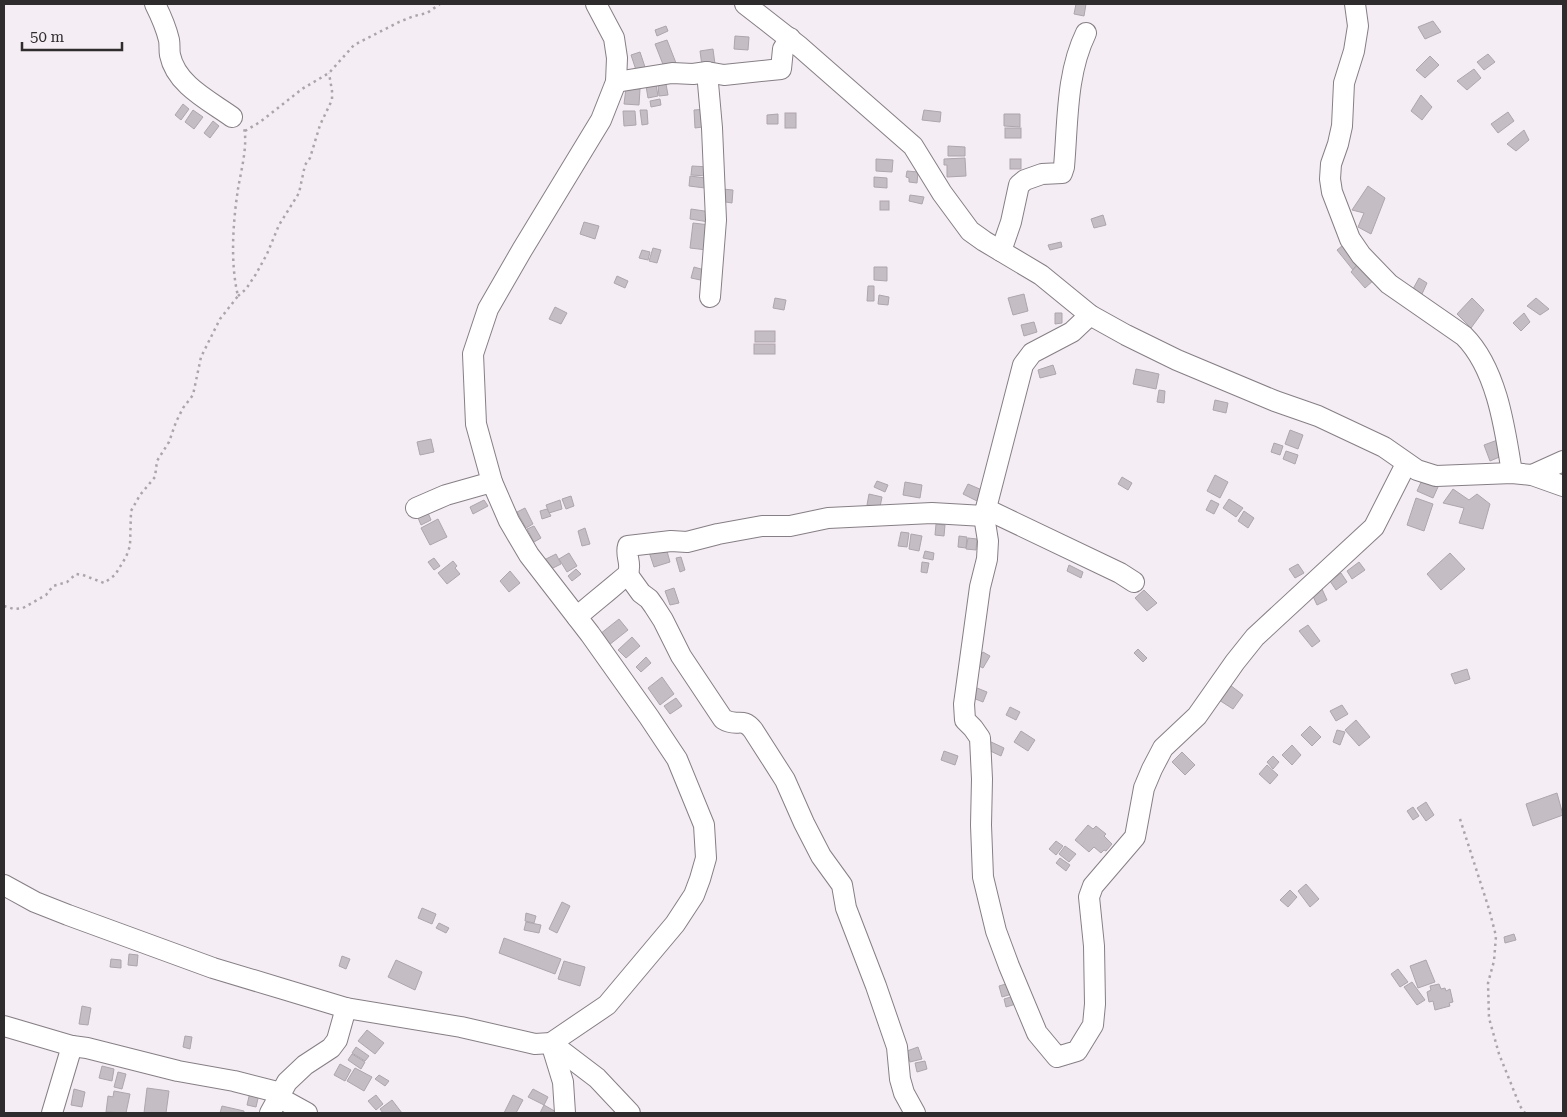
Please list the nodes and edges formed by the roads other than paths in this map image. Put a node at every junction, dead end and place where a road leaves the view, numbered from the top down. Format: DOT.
graph roads {
  1 [pos="156,4"];
  2 [pos="596,4"];
  3 [pos="745,4"];
  4 [pos="1355,4"];
  5 [pos="1086,33"];
  6 [pos="790,38"];
  7 [pos="707,72"];
  8 [pos="616,82"];
  9 [pos="238,124"];
  10 [pos="1001,251"];
  11 [pos="710,296"];
  12 [pos="1090,315"];
  13 [pos="1563,461"];
  14 [pos="1406,464"];
  15 [pos="1522,474"];
  16 [pos="492,482"];
  17 [pos="1563,486"];
  18 [pos="416,508"];
  19 [pos="985,512"];
  20 [pos="628,575"];
  21 [pos="1134,582"];
  22 [pos="577,617"];
  23 [pos="4,884"];
  24 [pos="346,1008"];
  25 [pos="4,1026"];
  26 [pos="550,1043"];
  27 [pos="72,1046"];
  28 [pos="276,1101"];
  29 [pos="57,1113"];
  30 [pos="307,1113"];
  31 [pos="565,1113"];
  32 [pos="630,1113"];
  33 [pos="915,1113"];
  1 -- 9 [label="street"];
  2 -- 8 [label="street"];
  3 -- 6 [label="street"];
  4 -- 15 [label="street"];
  5 -- 10 [label="street"];
  6 -- 7 [label="street"];
  6 -- 10 [label="street"];
  7 -- 8 [label="street"];
  7 -- 11 [label="street"];
  8 -- 16 [label="street"];
  10 -- 12 [label="street"];
  12 -- 14 [label="street"];
  12 -- 19 [label="street"];
  13 -- 15 [label="street"];
  14 -- 15 [label="street"];
  14 -- 19 [label="street"];
  15 -- 17 [label="street"];
  16 -- 18 [label="street"];
  16 -- 22 [label="street"];
  19 -- 20 [label="street"];
  19 -- 21 [label="street"];
  20 -- 22 [label="street"];
  20 -- 33 [label="street"];
  22 -- 26 [label="street"];
  23 -- 24 [label="street"];
  24 -- 26 [label="street"];
  24 -- 28 [label="street"];
  25 -- 27 [label="street"];
  26 -- 31 [label="street"];
  26 -- 32 [label="street"];
  27 -- 28 [label="street"];
  27 -- 29 [label="street"];
  28 -- 30 [label="street"];
}
